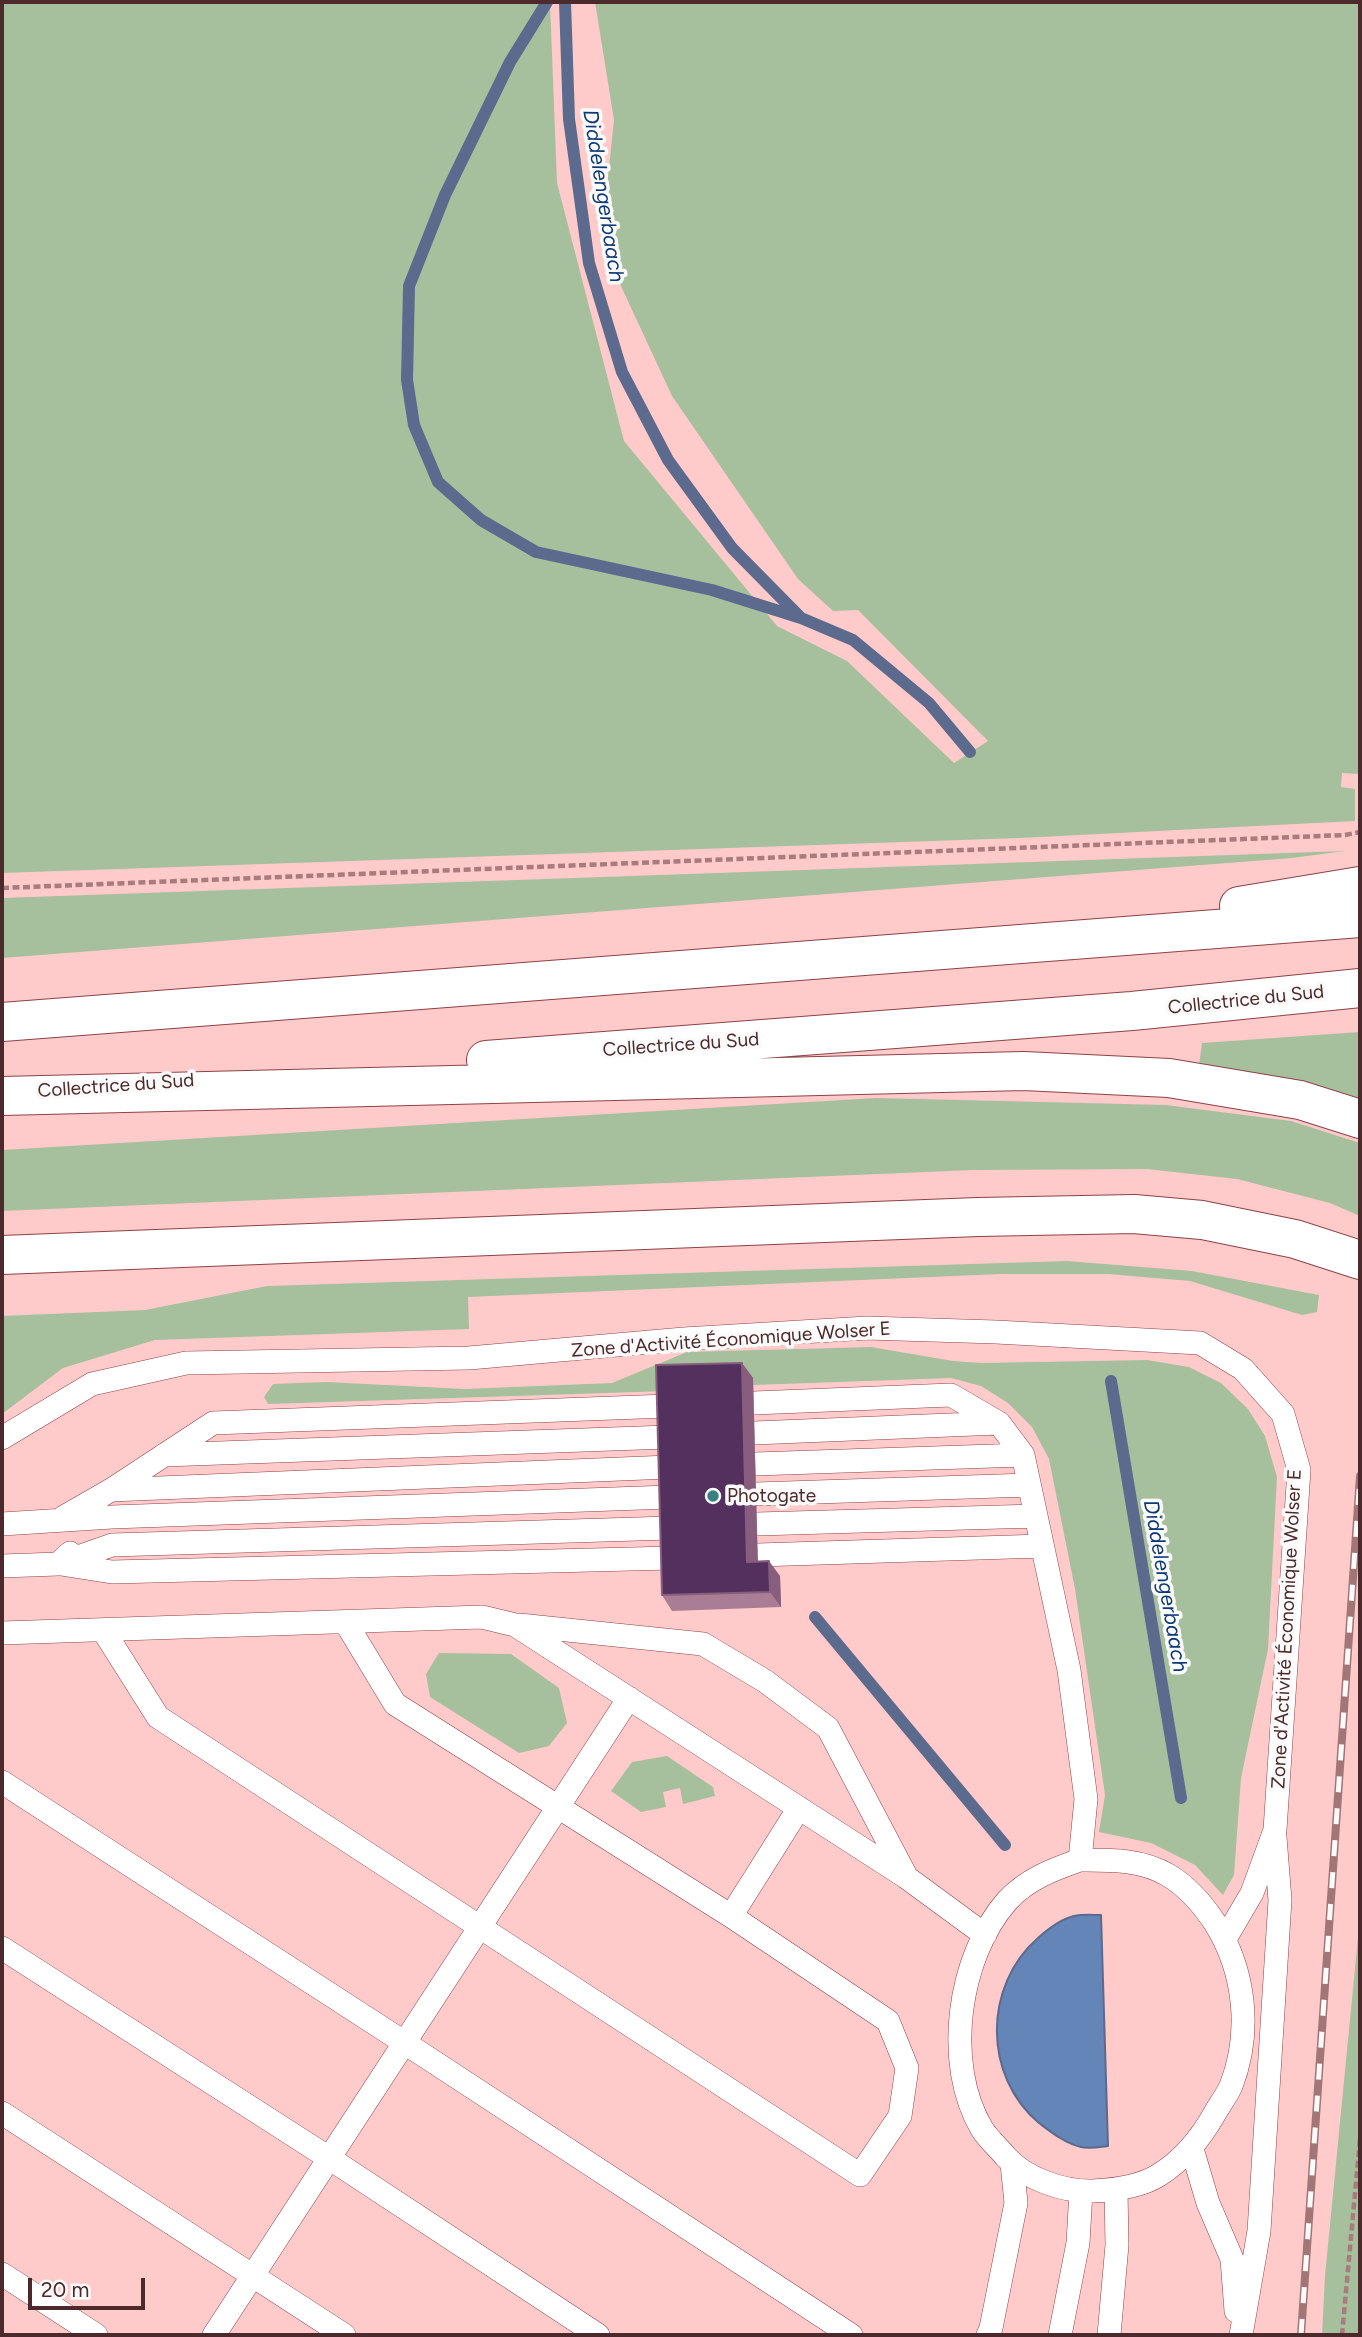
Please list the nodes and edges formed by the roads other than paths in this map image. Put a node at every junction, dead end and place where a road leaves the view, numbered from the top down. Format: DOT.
graph roads {
  1 [pos="1360,886"];
  2 [pos="1360,918"];
  3 [pos="1023,943"];
  4 [pos="1360,988"];
  5 [pos="2,1021"];
  6 [pos="2,1095"];
  7 [pos="1360,1119"];
  8 [pos="2,1255"];
  9 [pos="1360,1260"];
  10 [pos="754,1403"];
  11 [pos="667,1406"];
  12 [pos="999,1423"];
  13 [pos="754,1433"];
  14 [pos="668,1437"];
  15 [pos="2,1438"];
  16 [pos="161,1455"];
  17 [pos="1023,1455"];
  18 [pos="755,1464"];
  19 [pos="669,1467"];
  20 [pos="1029,1485"];
  21 [pos="111,1490"];
  22 [pos="756,1494"];
  23 [pos="669,1497"];
  24 [pos="1036,1516"];
  25 [pos="112,1517"];
  26 [pos="61,1519"];
  27 [pos="2,1524"];
  28 [pos="757,1524"];
  29 [pos="670,1528"];
  30 [pos="1042,1546"];
  31 [pos="758,1555"];
  32 [pos="671,1558"];
  33 [pos="58,1564"];
  34 [pos="2,1566"];
  35 [pos="346,1623"];
  36 [pos="515,1625"];
  37 [pos="103,1630"];
  38 [pos="2,1633"];
  39 [pos="629,1698"];
  40 [pos="2,1782"];
  41 [pos="558,1807"];
  42 [pos="799,1808"];
  43 [pos="1275,1830"];
  44 [pos="1080,1860"];
  45 [pos="906,1877"];
  46 [pos="731,1916"];
  47 [pos="480,1926"];
  48 [pos="985,1935"];
  49 [pos="1224,1938"];
  50 [pos="2,1948"];
  51 [pos="404,2043"];
  52 [pos="2,2112"];
  53 [pos="1192,2149"];
  54 [pos="329,2158"];
  55 [pos="1012,2163"];
  56 [pos="1116,2190"];
  57 [pos="1081,2191"];
  58 [pos="2,2274"];
  59 [pos="253,2276"];
  60 [pos="96,2335"];
  61 [pos="214,2335"];
  62 [pos="344,2335"];
  63 [pos="598,2335"];
  64 [pos="851,2335"];
  65 [pos="988,2335"];
  66 [pos="1060,2335"];
  67 [pos="1109,2335"];
  68 [pos="1239,2335"];
  1 -- 3 [label="main road"];
  2 -- 3 [label="main road"];
  3 -- 5 [label="main road"];
  4 -- 6 [label="main road, Collectrice du Sud"];
  6 -- 7 [label="main road"];
  8 -- 9 [label="main road"];
  10 -- 12 [label="lane"];
  11 -- 16 [label="lane"];
  12 -- 13 [label="lane"];
  12 -- 17 [label="lane"];
  14 -- 16 [label="lane"];
  15 -- 43 [label="lane, Zone d'Activité Économique Wolser E"];
  16 -- 21 [label="lane"];
  17 -- 18 [label="lane"];
  17 -- 20 [label="lane"];
  19 -- 21 [label="lane"];
  20 -- 22 [label="lane"];
  20 -- 24 [label="lane"];
  21 -- 26 [label="lane"];
  23 -- 25 [label="lane"];
  24 -- 28 [label="lane"];
  24 -- 30 [label="lane"];
  25 -- 26 [label="lane"];
  25 -- 33 [label="lane"];
  26 -- 27 [label="lane"];
  29 -- 33 [label="lane"];
  30 -- 31 [label="lane"];
  30 -- 44 [label="lane"];
  32 -- 33 [label="lane"];
  33 -- 34 [label="lane"];
  35 -- 36 [label="lane"];
  35 -- 37 [label="lane"];
  35 -- 41 [label="lane"];
  36 -- 39 [label="lane"];
  36 -- 45 [label="lane"];
  37 -- 38 [label="lane"];
  37 -- 47 [label="lane"];
  39 -- 41 [label="lane"];
  39 -- 42 [label="lane"];
  40 -- 51 [label="lane"];
  41 -- 46 [label="lane"];
  41 -- 47 [label="lane"];
  42 -- 45 [label="lane"];
  42 -- 46 [label="lane"];
  43 -- 49 [label="lane, Zone d'Activité Économique Wolser E"];
  43 -- 68 [label="lane, Zone d'Activité Économique Wolser E"];
  44 -- 48 [label="lane"];
  44 -- 49 [label="lane"];
  45 -- 48 [label="lane"];
  46 -- 47 [label="lane"];
  47 -- 51 [label="lane"];
  48 -- 55 [label="lane"];
  49 -- 53 [label="lane"];
  50 -- 54 [label="lane"];
  51 -- 54 [label="lane"];
  51 -- 64 [label="lane"];
  52 -- 59 [label="lane"];
  53 -- 56 [label="lane"];
  53 -- 68 [label="lane, Zone d'Activité Économique Wolser E"];
  54 -- 59 [label="lane"];
  54 -- 63 [label="lane"];
  55 -- 57 [label="lane"];
  55 -- 65 [label="lane"];
  56 -- 57 [label="lane"];
  56 -- 67 [label="lane"];
  57 -- 66 [label="lane"];
  58 -- 60 [label="lane"];
  59 -- 61 [label="lane"];
  59 -- 62 [label="lane"];
}
